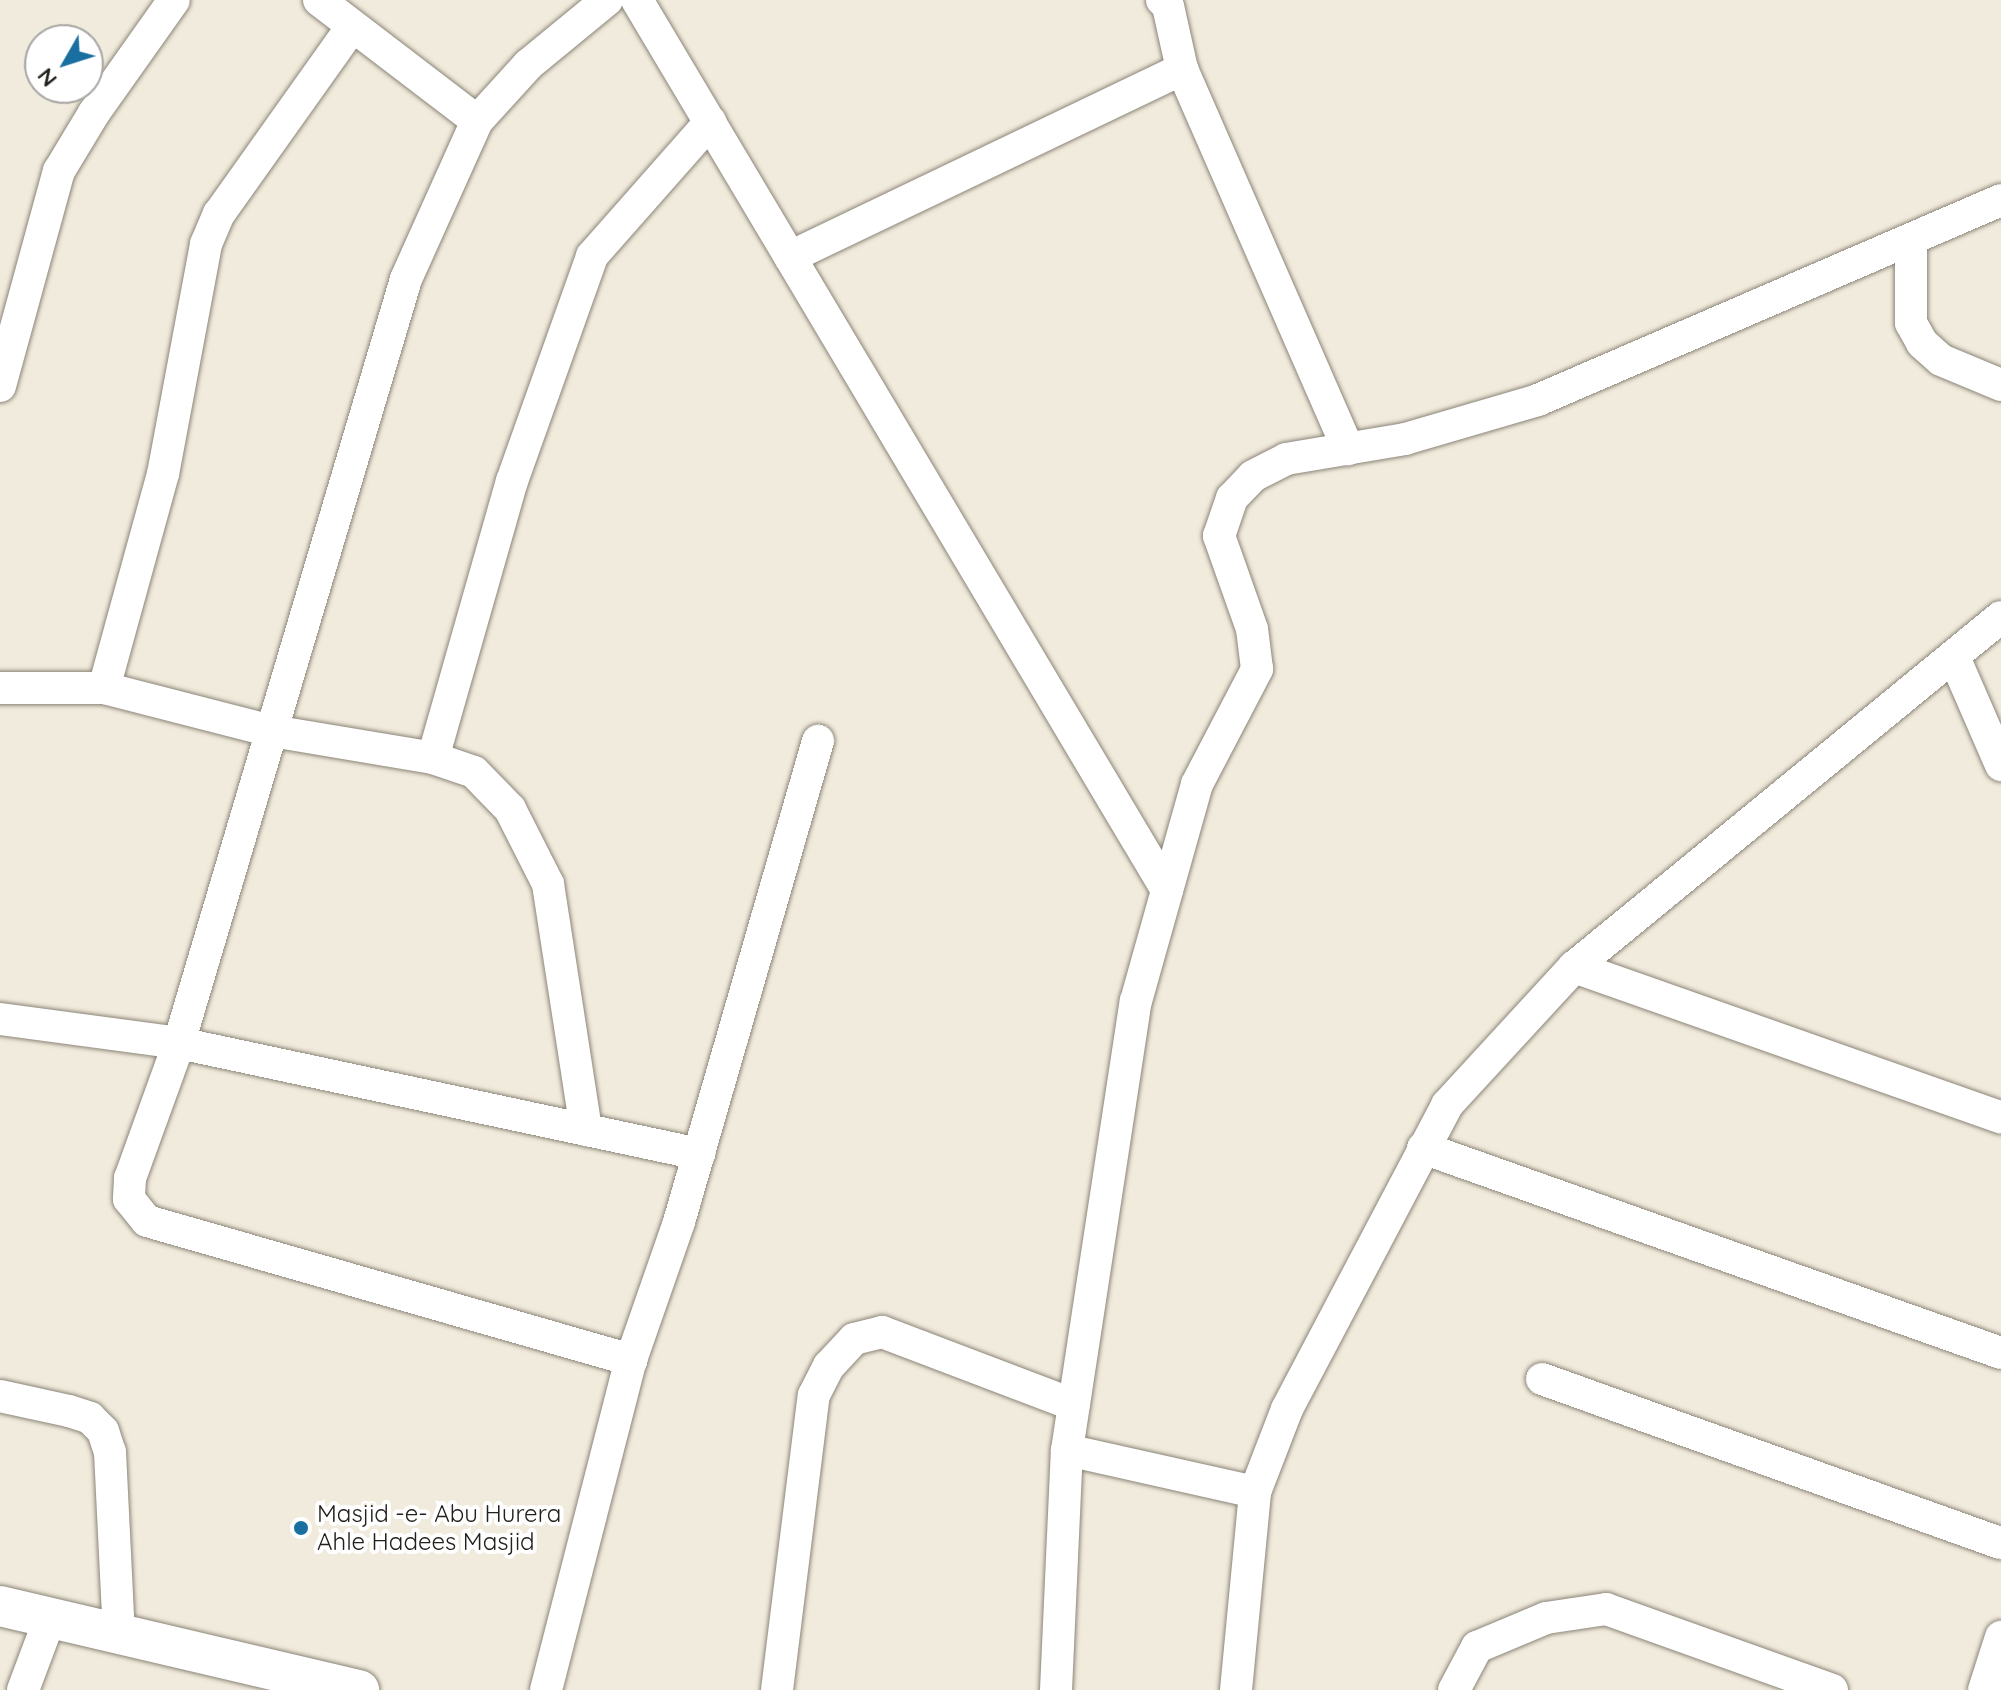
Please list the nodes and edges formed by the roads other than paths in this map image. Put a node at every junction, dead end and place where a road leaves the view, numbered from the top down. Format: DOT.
graph roads {
  1 [pos="174,0"];
  2 [pos="319,0"];
  3 [pos="607,0"];
  4 [pos="637,0"];
  5 [pos="1169,2"];
  6 [pos="352,27"];
  7 [pos="1182,69"];
  8 [pos="477,121"];
  9 [pos="710,122"];
  10 [pos="2001,200"];
  11 [pos="1911,240"];
  12 [pos="790,257"];
  13 [pos="2001,385"];
  14 [pos="0,386"];
  15 [pos="1348,449"];
  16 [pos="2001,617"];
  17 [pos="1954,657"];
  18 [pos="0,688"];
  19 [pos="104,688"];
  20 [pos="272,731"];
  21 [pos="818,741"];
  22 [pos="433,758"];
  23 [pos="2001,765"];
  24 [pos="1167,890"];
  25 [pos="1574,967"];
  26 [pos="0,1019"];
  27 [pos="179,1043"];
  28 [pos="2001,1117"];
  29 [pos="586,1130"];
  30 [pos="1423,1148"];
  31 [pos="699,1154"];
  32 [pos="2001,1353"];
  33 [pos="631,1360"];
  34 [pos="1542,1379"];
  35 [pos="0,1396"];
  36 [pos="1074,1405"];
  37 [pos="1067,1450"];
  38 [pos="1255,1492"];
  39 [pos="2001,1543"];
  40 [pos="0,1606"];
  41 [pos="50,1618"];
  42 [pos="119,1634"];
  43 [pos="2001,1637"];
  44 [pos="23,1690"];
  45 [pos="359,1690"];
  46 [pos="546,1690"];
  47 [pos="777,1690"];
  48 [pos="1056,1690"];
  49 [pos="1236,1690"];
  50 [pos="1454,1690"];
  51 [pos="1832,1690"];
  52 [pos="1984,1690"];
  1 -- 14 [label="street"];
  2 -- 6 [label="street"];
  3 -- 8 [label="street"];
  4 -- 9 [label="street"];
  5 -- 7 [label="street"];
  6 -- 8 [label="street"];
  6 -- 19 [label="street"];
  7 -- 12 [label="street"];
  7 -- 15 [label="street"];
  8 -- 20 [label="street"];
  9 -- 12 [label="street"];
  9 -- 22 [label="street"];
  10 -- 11 [label="street"];
  11 -- 13 [label="street"];
  11 -- 15 [label="street"];
  12 -- 24 [label="street"];
  15 -- 24 [label="street"];
  16 -- 17 [label="street"];
  17 -- 23 [label="street"];
  17 -- 25 [label="street"];
  18 -- 19 [label="street"];
  19 -- 20 [label="street"];
  20 -- 22 [label="street"];
  20 -- 27 [label="street"];
  21 -- 31 [label="street"];
  22 -- 29 [label="street"];
  24 -- 36 [label="street"];
  25 -- 28 [label="street"];
  25 -- 30 [label="street"];
  26 -- 27 [label="street"];
  27 -- 29 [label="street"];
  27 -- 33 [label="street"];
  29 -- 31 [label="street"];
  30 -- 32 [label="street"];
  30 -- 38 [label="street"];
  31 -- 33 [label="street"];
  33 -- 46 [label="street"];
  34 -- 39 [label="street"];
  35 -- 42 [label="street"];
  36 -- 37 [label="street"];
  36 -- 47 [label="street"];
  37 -- 38 [label="street"];
  37 -- 48 [label="street"];
  38 -- 49 [label="street"];
  40 -- 41 [label="street"];
  41 -- 42 [label="street"];
  41 -- 44 [label="street"];
  42 -- 45 [label="street"];
  43 -- 52 [label="street"];
  50 -- 51 [label="street"];
}
